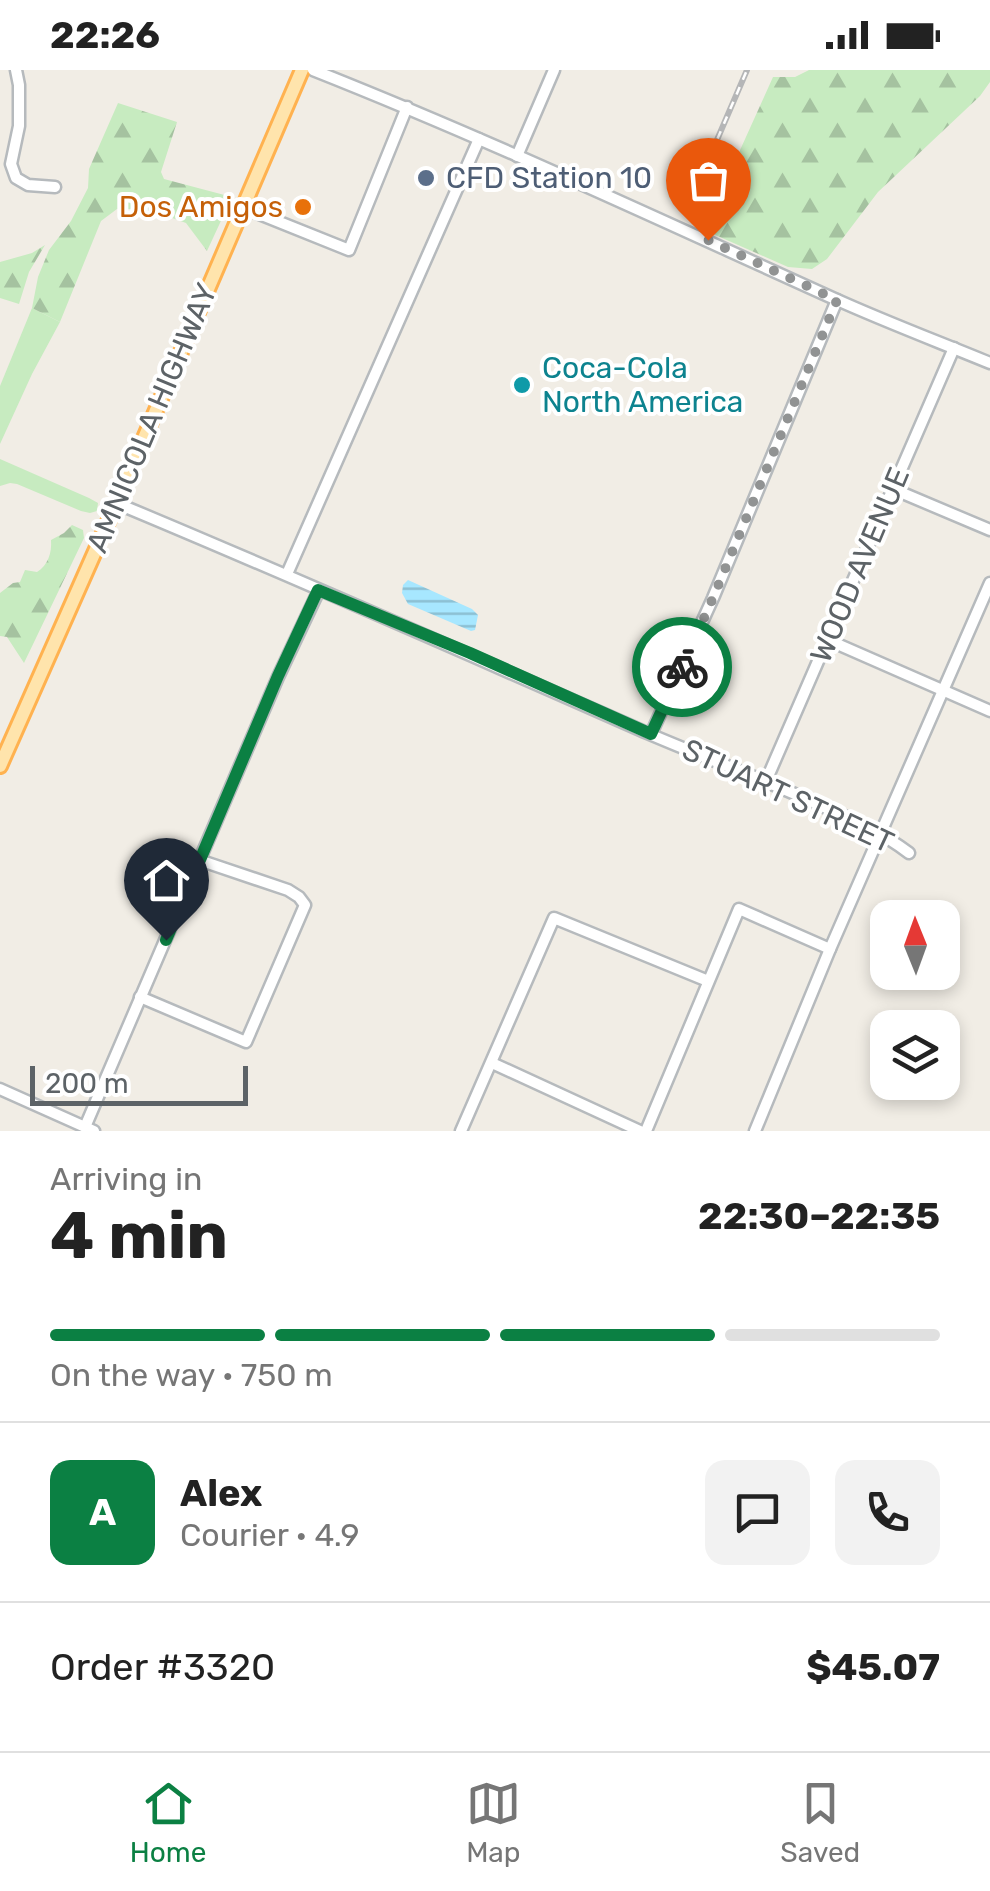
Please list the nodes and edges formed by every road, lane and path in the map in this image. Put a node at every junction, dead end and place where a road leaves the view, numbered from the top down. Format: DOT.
graph roads {
  1 [pos="16,70"];
  2 [pos="302,70"];
  3 [pos="313,70"];
  4 [pos="554,70"];
  5 [pos="407,107"];
  6 [pos="479,140"];
  7 [pos="517,156"];
  8 [pos="55,186"];
  9 [pos="242,207"];
  10 [pos="837,300"];
  11 [pos="954,348"];
  12 [pos="990,364"];
  13 [pos="893,490"];
  14 [pos="116,503"];
  15 [pos="990,530"];
  16 [pos="287,574"];
  17 [pos="990,583"];
  18 [pos="318,590"];
  19 [pos="828,640"];
  20 [pos="942,690"];
  21 [pos="990,711"];
  22 [pos="651,734"];
  23 [pos="0,766"];
  24 [pos="766,781"];
  25 [pos="882,833"];
  26 [pos="909,853"];
  27 [pos="199,860"];
  28 [pos="830,949"];
  29 [pos="708,981"];
  30 [pos="140,997"];
  31 [pos="492,1063"];
  32 [pos="0,1090"];
  33 [pos="89,1129"];
  34 [pos="461,1131"];
  35 [pos="643,1131"];
  36 [pos="755,1131"];
  1 -- 8 [label="street"];
  2 -- 9 [label="main road, AMNICOLA HIGHWAY"];
  3 -- 5 [label="street"];
  4 -- 7 [label="street"];
  5 -- 6 [label="street"];
  5 -- 9 [label="street"];
  6 -- 7 [label="street"];
  6 -- 16 [label="street"];
  7 -- 10 [label="street"];
  9 -- 14 [label="main road, AMNICOLA HIGHWAY"];
  10 -- 11 [label="street"];
  10 -- 22 [label="street"];
  11 -- 12 [label="street"];
  11 -- 13 [label="street, WOOD AVENUE"];
  13 -- 15 [label="street"];
  13 -- 19 [label="street, WOOD AVENUE"];
  14 -- 16 [label="street, STUART STREET"];
  14 -- 23 [label="main road, AMNICOLA HIGHWAY"];
  16 -- 18 [label="street, STUART STREET"];
  17 -- 20 [label="street"];
  18 -- 22 [label="street, STUART STREET"];
  18 -- 27 [label="street"];
  19 -- 20 [label="street"];
  19 -- 24 [label="street, WOOD AVENUE"];
  20 -- 21 [label="street"];
  20 -- 25 [label="street"];
  22 -- 24 [label="street, STUART STREET"];
  24 -- 25 [label="street, STUART STREET"];
  25 -- 26 [label="street, STUART STREET"];
  25 -- 28 [label="street"];
  27 -- 30 [label="street"];
  27 -- 30 [label="street"];
  28 -- 29 [label="street"];
  28 -- 36 [label="street"];
  29 -- 31 [label="street"];
  29 -- 35 [label="street"];
  30 -- 33 [label="street"];
  31 -- 34 [label="street"];
  31 -- 35 [label="street"];
  32 -- 33 [label="street"];
}
